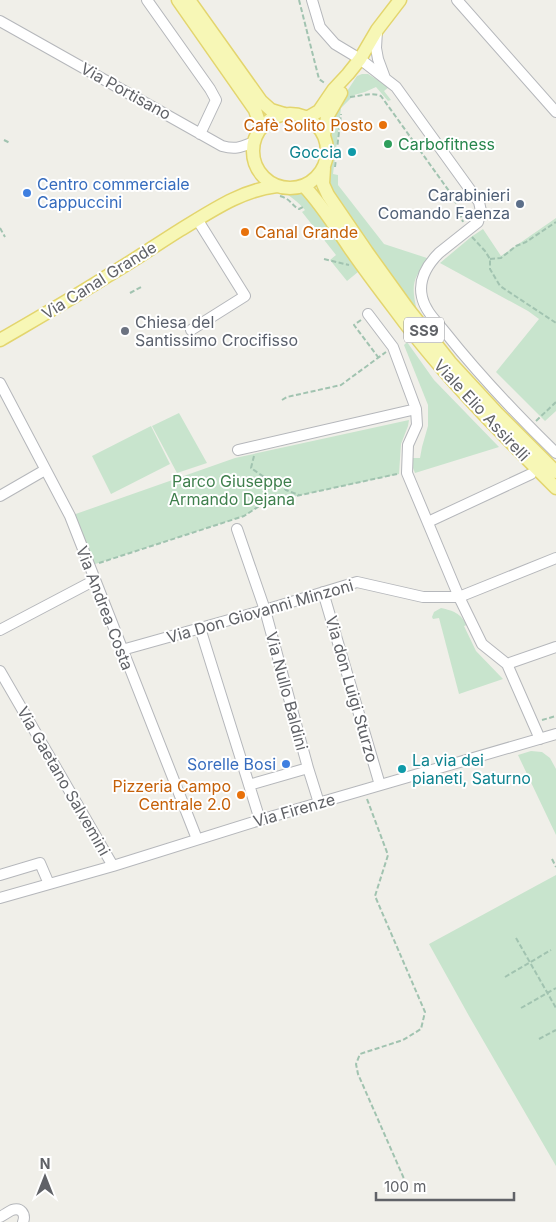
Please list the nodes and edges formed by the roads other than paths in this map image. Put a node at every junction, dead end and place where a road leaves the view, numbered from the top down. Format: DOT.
graph roads {
  1 [pos="147,0"];
  2 [pos="178,0"];
  3 [pos="189,0"];
  4 [pos="312,0"];
  5 [pos="400,0"];
  6 [pos="457,0"];
  7 [pos="0,22"];
  8 [pos="378,30"];
  9 [pos="353,63"];
  10 [pos="385,78"];
  11 [pos="556,112"];
  12 [pos="284,114"];
  13 [pos="307,118"];
  14 [pos="261,128"];
  15 [pos="200,134"];
  16 [pos="324,134"];
  17 [pos="254,142"];
  18 [pos="257,168"];
  19 [pos="329,171"];
  20 [pos="304,186"];
  21 [pos="276,190"];
  22 [pos="224,204"];
  23 [pos="198,219"];
  24 [pos="368,314"];
  25 [pos="191,330"];
  26 [pos="0,340"];
  27 [pos="0,383"];
  28 [pos="416,409"];
  29 [pos="238,450"];
  30 [pos="556,453"];
  31 [pos="45,470"];
  32 [pos="556,472"];
  33 [pos="531,474"];
  34 [pos="556,488"];
  35 [pos="0,496"];
  36 [pos="428,522"];
  37 [pos="237,529"];
  38 [pos="556,558"];
  39 [pos="95,580"];
  40 [pos="323,592"];
  41 [pos="459,597"];
  42 [pos="265,610"];
  43 [pos="200,628"];
  44 [pos="0,630"];
  45 [pos="556,647"];
  46 [pos="122,650"];
  47 [pos="507,664"];
  48 [pos="0,670"];
  49 [pos="556,734"];
  50 [pos="540,739"];
  51 [pos="308,768"];
  52 [pos="249,785"];
  53 [pos="380,785"];
  54 [pos="318,803"];
  55 [pos="260,820"];
  56 [pos="197,840"];
  57 [pos="113,866"];
  58 [pos="0,875"];
  59 [pos="49,884"];
  60 [pos="0,898"];
  61 [pos="1,1220"];
  62 [pos="23,1222"];
  1 -- 15 [label="street"];
  2 -- 14 [label="main road"];
  3 -- 12 [label="main road"];
  4 -- 9 [label="street"];
  5 -- 8 [label="main road"];
  6 -- 11 [label="street"];
  7 -- 15 [label="street, Via Portisano"];
  8 -- 9 [label="main road"];
  8 -- 10 [label="street"];
  9 -- 10 [label="street"];
  9 -- 13 [label="main road"];
  9 -- 16 [label="main road"];
  10 -- 30 [label="street"];
  12 -- 13 [label="main road"];
  12 -- 14 [label="main road"];
  13 -- 16 [label="main road"];
  14 -- 17 [label="main road"];
  15 -- 17 [label="street, Via Portisano"];
  16 -- 19 [label="main road, SS9"];
  17 -- 18 [label="main road"];
  18 -- 21 [label="main road"];
  18 -- 22 [label="main road, Via Canal Grande"];
  19 -- 20 [label="main road"];
  19 -- 32 [label="main road, Viale Elio Assirelli / SS9"];
  20 -- 21 [label="main road"];
  20 -- 34 [label="main road, Viale Elio Assirelli / SS9"];
  21 -- 22 [label="main road, Via Canal Grande"];
  22 -- 23 [label="main road, Via Canal Grande"];
  23 -- 25 [label="street"];
  23 -- 26 [label="main road, Via Canal Grande"];
  24 -- 28 [label="street"];
  27 -- 31 [label="street, Via Andrea Costa"];
  28 -- 29 [label="street"];
  28 -- 36 [label="street"];
  31 -- 35 [label="street"];
  31 -- 39 [label="street, Via Andrea Costa"];
  33 -- 36 [label="street"];
  36 -- 41 [label="street"];
  37 -- 42 [label="street, Via Nullo Baldini"];
  38 -- 41 [label="street"];
  39 -- 44 [label="street"];
  39 -- 46 [label="street, Via Andrea Costa"];
  40 -- 41 [label="street, Via Don Giovanni Minzoni"];
  40 -- 42 [label="street, Via Don Giovanni Minzoni"];
  40 -- 53 [label="street, Via don Luigi Sturzo"];
  41 -- 47 [label="street"];
  42 -- 43 [label="street, Via Don Giovanni Minzoni"];
  42 -- 51 [label="street, Via Nullo Baldini"];
  43 -- 46 [label="street, Via Don Giovanni Minzoni"];
  43 -- 52 [label="street"];
  45 -- 47 [label="street"];
  46 -- 56 [label="street, Via Andrea Costa"];
  47 -- 50 [label="street"];
  48 -- 57 [label="street, Via Gaetano Salvemini"];
  49 -- 50 [label="street, Via Firenze"];
  50 -- 53 [label="street, Via Firenze"];
  51 -- 52 [label="street"];
  51 -- 54 [label="street, Via Nullo Baldini"];
  52 -- 55 [label="street"];
  53 -- 54 [label="street, Via Firenze"];
  54 -- 55 [label="street, Via Firenze"];
  55 -- 56 [label="street, Via Firenze"];
  56 -- 57 [label="street, Via Firenze"];
  57 -- 59 [label="street, Via Firenze"];
  58 -- 59 [label="street"];
  59 -- 60 [label="street, Via Firenze"];
  61 -- 62 [label="street"];
}
